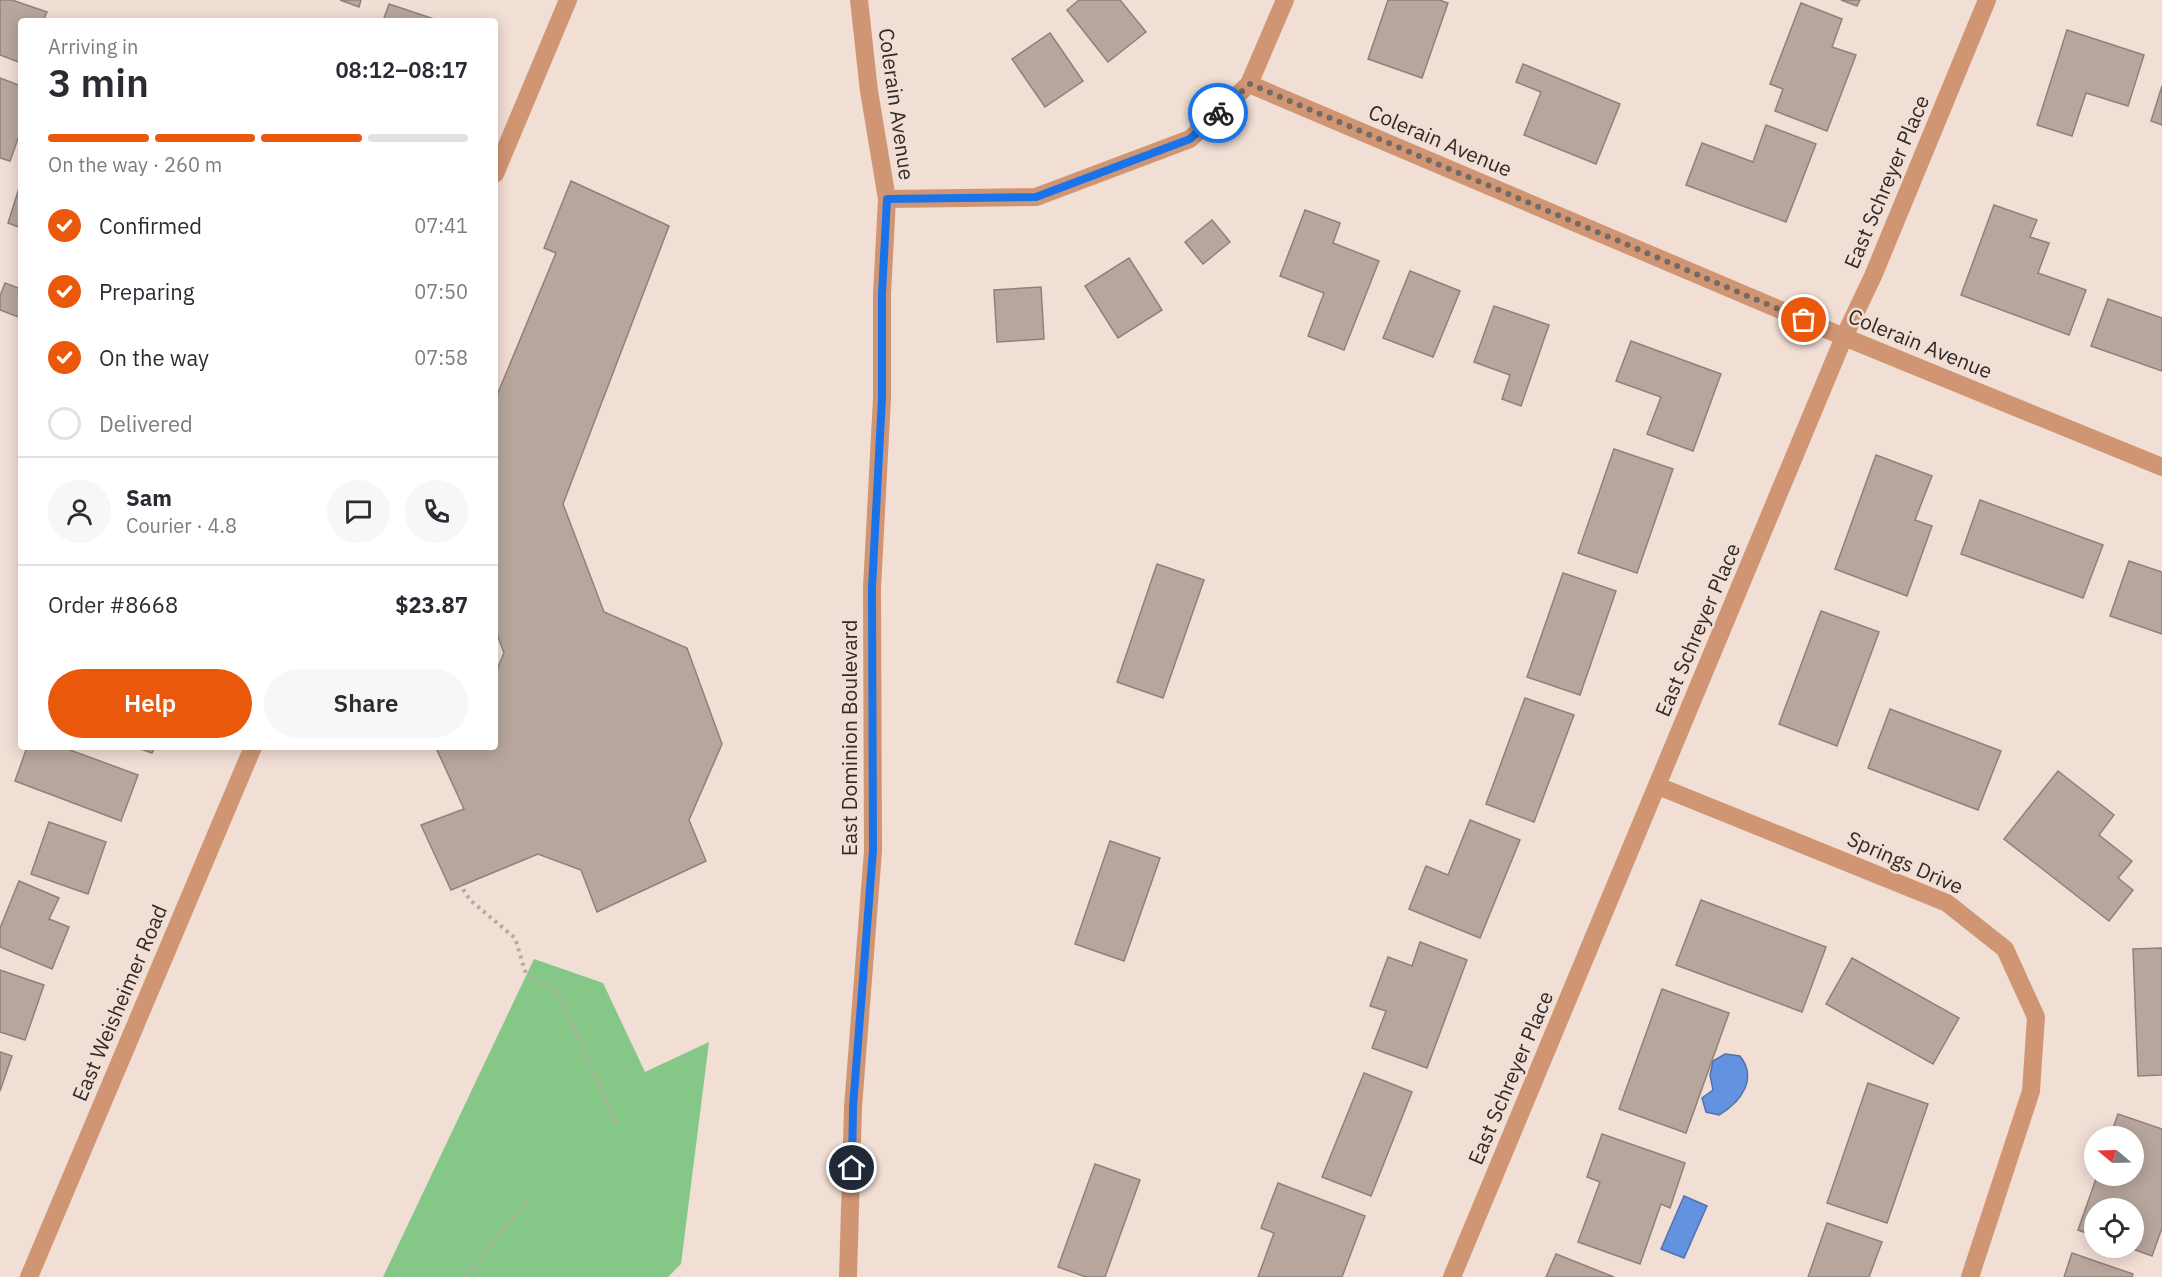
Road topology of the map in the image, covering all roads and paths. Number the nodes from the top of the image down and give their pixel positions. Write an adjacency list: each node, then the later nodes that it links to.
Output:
1 (568, 0): 6 (street)
2 (859, 0): 7 (street, Colerain Avenue)
3 (1285, 0): 5 (street)
4 (1987, 0): 8 (street, East Schreyer Place)
5 (1250, 84): 7 (street, Colerain Avenue); 8 (street, Colerain Avenue)
6 (498, 167)
7 (887, 199): 17 (street, East Dominion Boulevard)
8 (1844, 337): 9 (street, Colerain Avenue); 11 (street, East Schreyer Place)
9 (2162, 467)
10 (252, 750): 15 (street, East Weisheimer Road)
11 (1658, 786): 18 (street, East Schreyer Place); 19 (street, Springs Drive)
12 (459, 883): 13 (path)
13 (616, 1123)
14 (532, 1194): 16 (path)
15 (28, 1277)
16 (465, 1277)
17 (848, 1277)
18 (1452, 1277)
19 (1970, 1277)

